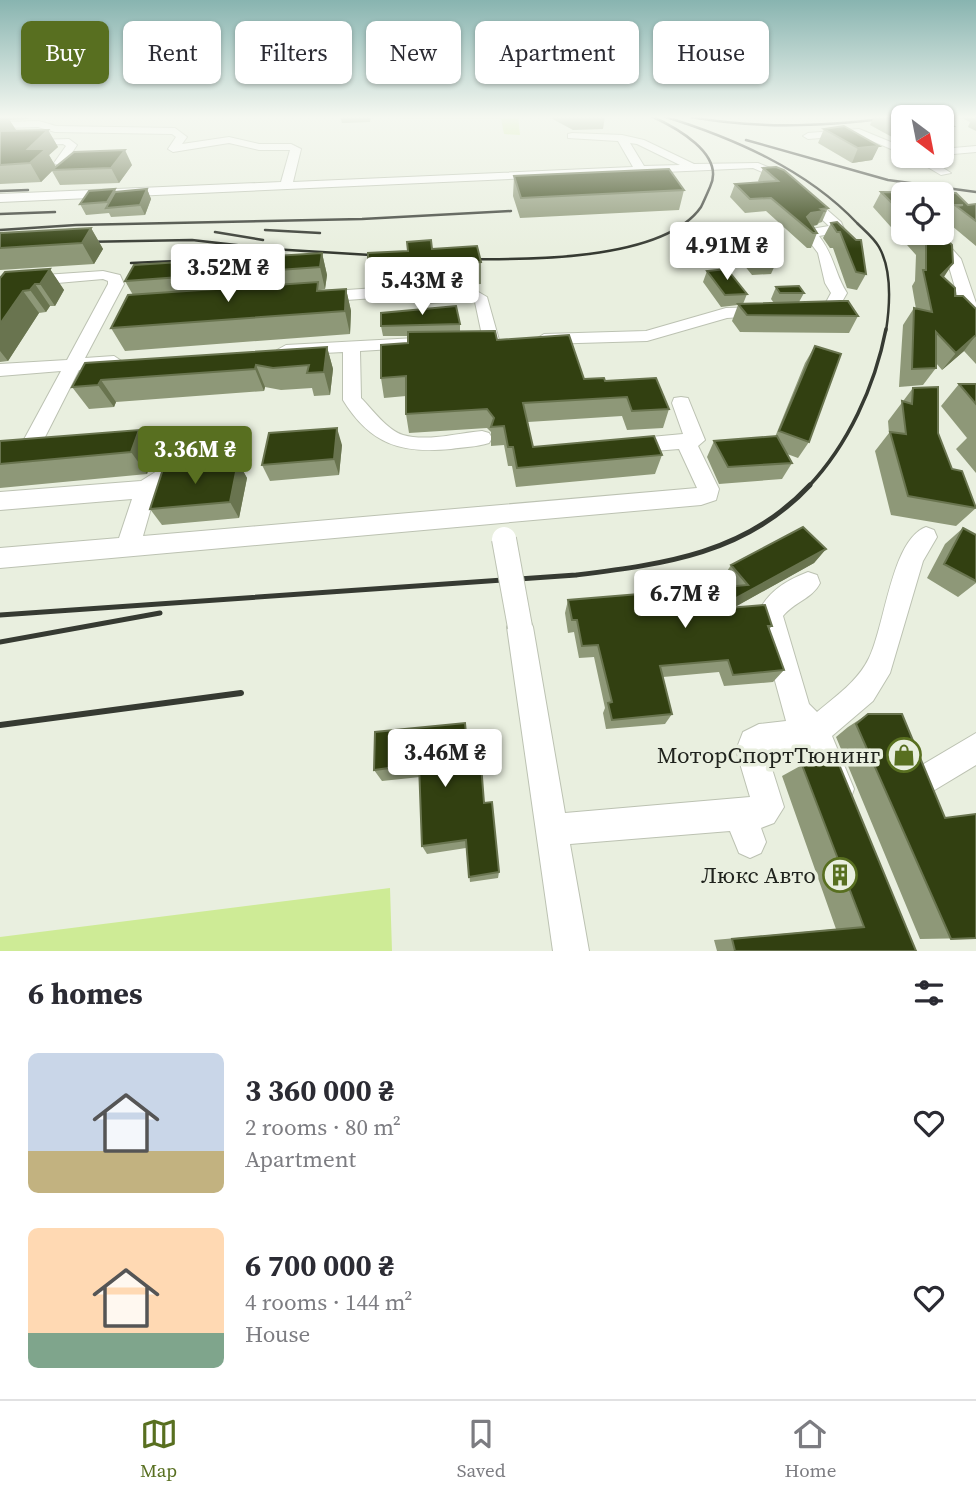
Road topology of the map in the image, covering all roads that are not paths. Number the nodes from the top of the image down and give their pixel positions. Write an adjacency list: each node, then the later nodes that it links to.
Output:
1 (62, 160): 5 (street)
2 (292, 160): 11 (street)
3 (635, 160): 8 (street)
4 (679, 160): 6 (street)
5 (60, 163)
6 (691, 166): 8 (street); 17 (street)
7 (938, 168): 10 (street)
8 (640, 169): 11 (street)
9 (269, 173): 11 (street)
10 (946, 173)
11 (287, 179): 12 (street)
12 (0, 198)
13 (941, 245): 16 (street)
14 (0, 283): 24 (street)
15 (307, 298): 18 (street)
16 (976, 317)
17 (530, 339)
18 (491, 340)
19 (449, 342): 20 (street)
20 (351, 345): 21 (street); 28 (street)
21 (316, 348): 23 (street); 25 (street)
22 (127, 361): 24 (street)
23 (268, 361)
24 (74, 365): 26 (street); 33 (street)
25 (313, 366)
26 (0, 370)
27 (681, 403): 30 (street)
28 (482, 438)
29 (163, 442): 31 (street)
30 (686, 442): 32 (street); 37 (street)
31 (99, 447)
32 (603, 448)
33 (61, 450)
34 (242, 460): 35 (street)
35 (146, 489): 36 (street); 39 (street)
36 (0, 501)
37 (502, 527): 39 (street); 46 (street, bridge)
38 (926, 537): 42 (street)
39 (128, 547): 40 (street)
40 (0, 558)
41 (808, 583): 42 (street)
42 (816, 731): 45 (street); 46 (street)
43 (976, 748): 44 (street)
44 (933, 776)
45 (847, 809)
46 (552, 830): 47 (street)
47 (571, 951)

